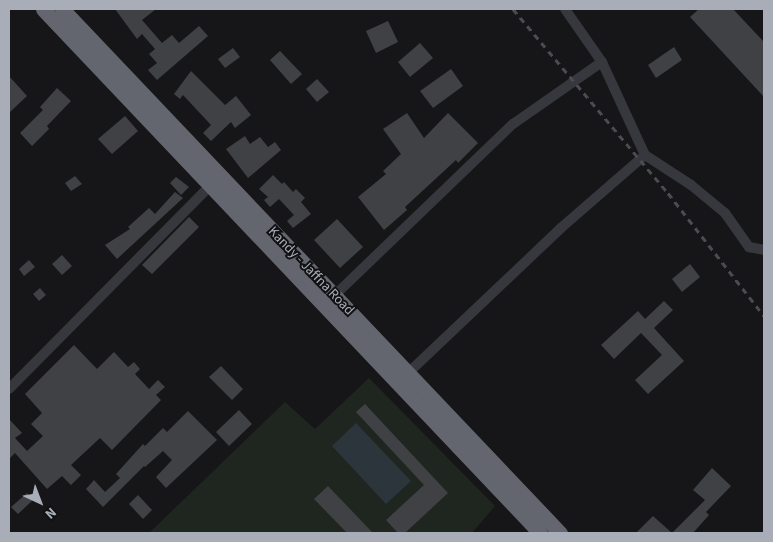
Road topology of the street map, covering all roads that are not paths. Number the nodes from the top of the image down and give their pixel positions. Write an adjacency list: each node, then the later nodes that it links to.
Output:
1 (43, 9): 6 (highway, Kandy - Jaffna Road)
2 (62, 9): 6 (highway, Kandy - Jaffna Road)
3 (565, 9): 4 (street)
4 (602, 62): 5 (street); 8 (street)
5 (645, 154): 7 (street); 9 (street)
6 (216, 180): 8 (highway, Kandy - Jaffna Road); 9 (highway, Kandy - Jaffna Road); 10 (street)
7 (764, 250)
8 (335, 296): 9 (highway, Kandy - Jaffna Road)
9 (404, 378): 11 (highway, Kandy - Jaffna Road); 12 (highway, Kandy - Jaffna Road)
10 (11, 383)
11 (540, 533)
12 (560, 533)

